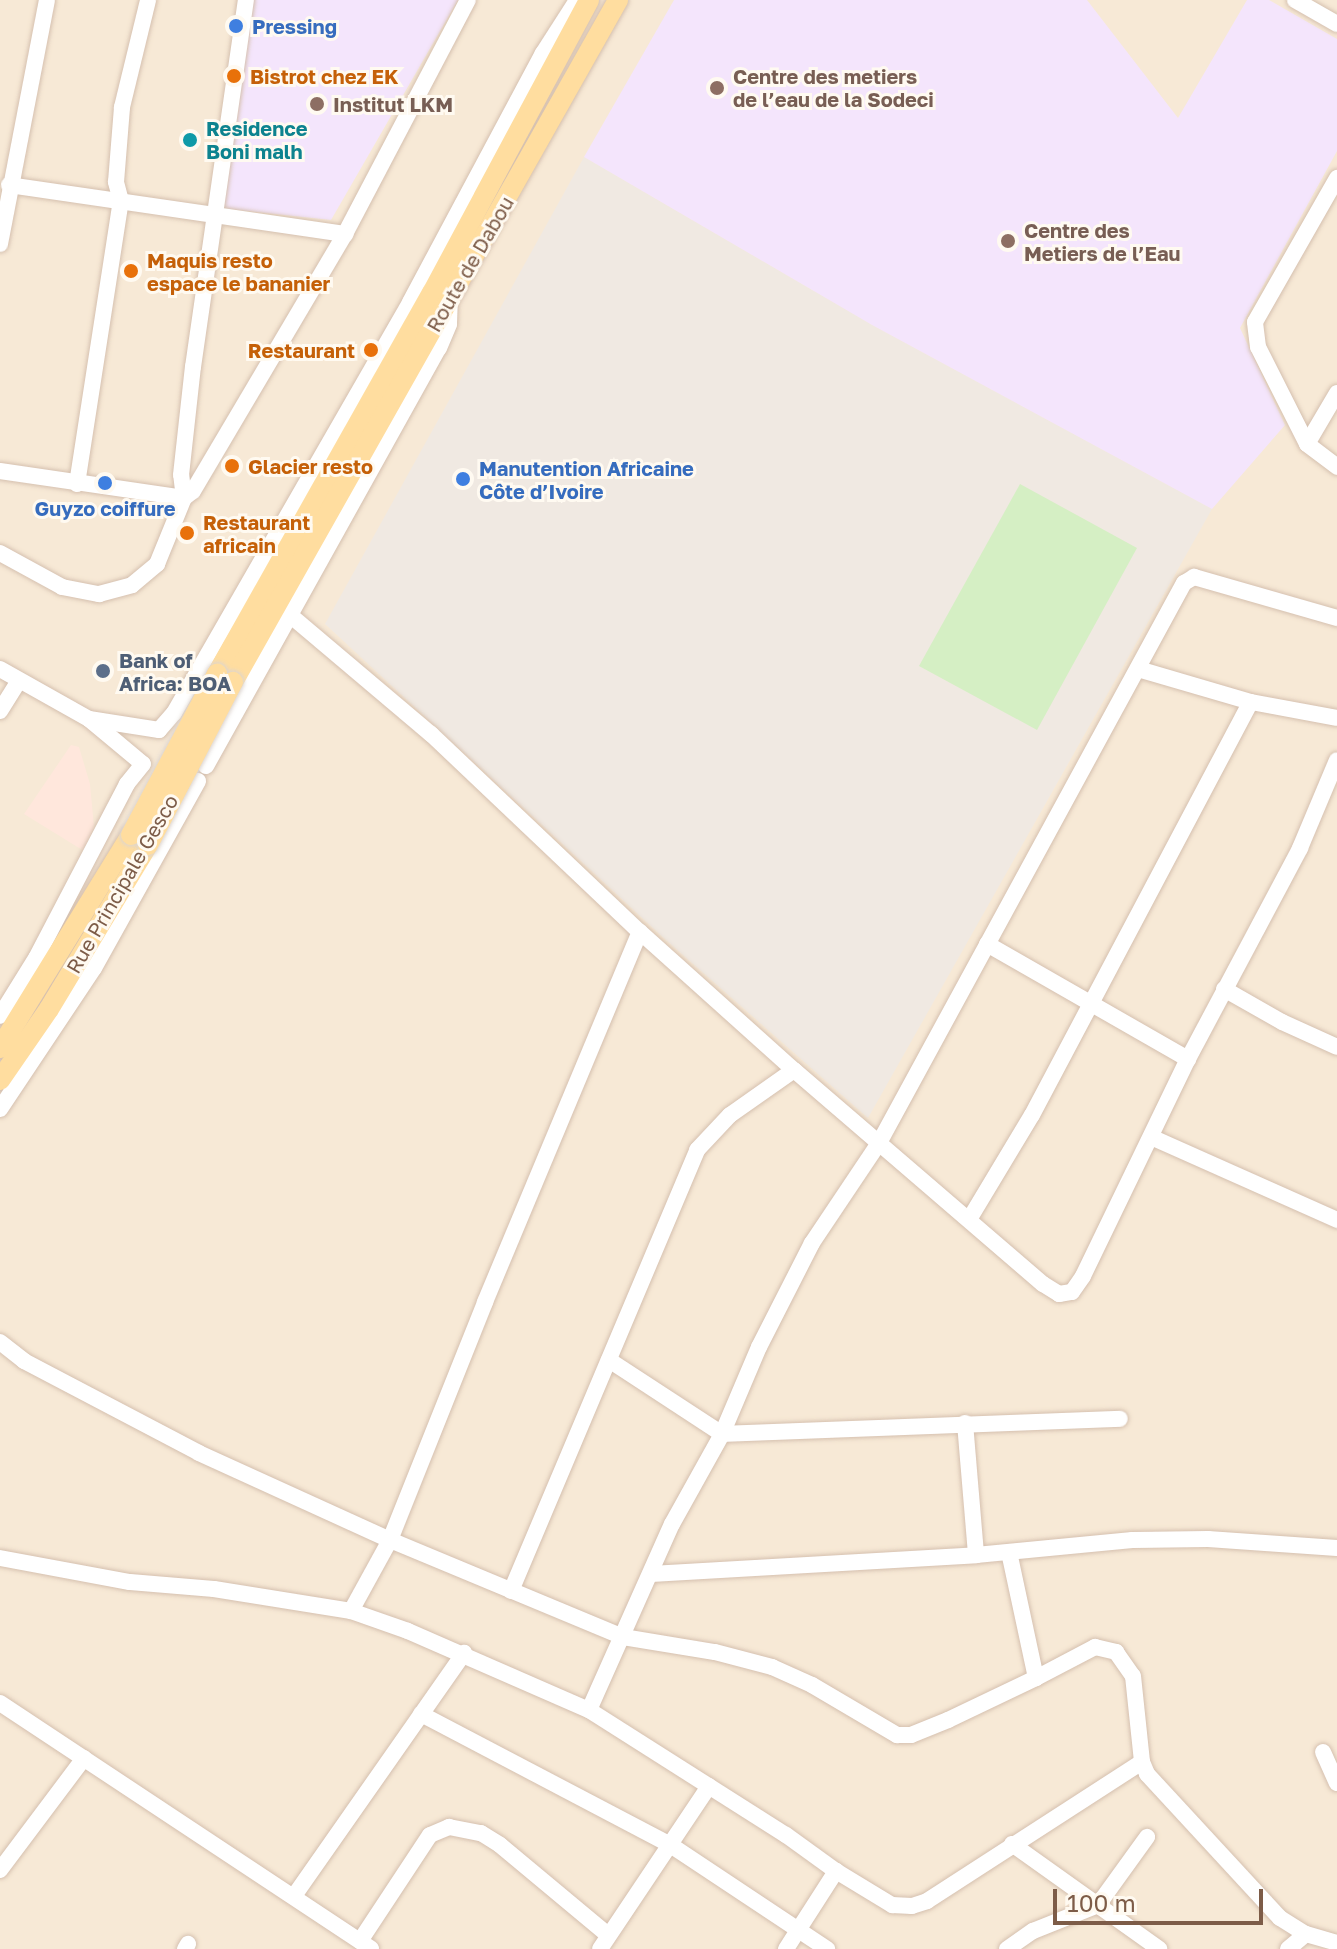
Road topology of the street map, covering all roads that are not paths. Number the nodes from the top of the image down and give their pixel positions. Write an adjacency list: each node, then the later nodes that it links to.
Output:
1 (47, 0): 11 (street)
2 (148, 0): 12 (street)
3 (246, 0): 13 (street)
4 (468, 0): 14 (street)
5 (577, 0): 34 (street)
6 (589, 0): 23 (main road, Route de Dabou)
7 (618, 0): 16 (main road, Route de Dabou)
8 (1295, 0): 9 (street)
9 (1337, 24)
10 (1337, 178): 18 (street)
11 (9, 185): 12 (street); 15 (street)
12 (121, 201): 13 (street); 21 (street)
13 (212, 214): 14 (street); 22 (street)
14 (345, 234): 22 (street)
15 (0, 244)
16 (450, 300): 23 (main road, Route de Dabou); 25 (street)
17 (1337, 393): 18 (street)
18 (1307, 444): 19 (street)
19 (1337, 467)
20 (0, 471): 21 (street)
21 (77, 484): 22 (street)
22 (184, 498): 24 (street)
23 (312, 522): 38 (main road, Rue Principale Gesco, bridge)
24 (0, 553)
25 (290, 615): 37 (street); 39 (street)
26 (1337, 618): 28 (street)
27 (0, 669): 29 (street)
28 (1138, 669): 30 (street); 40 (street)
29 (19, 681): 31 (street); 33 (street)
30 (1251, 702): 32 (street); 42 (street)
31 (0, 711)
32 (1337, 718)
33 (89, 719): 34 (street); 36 (street)
34 (159, 730): 36 (street); 37 (street)
35 (1337, 761): 41 (street)
36 (143, 764): 37 (street); 43 (street)
37 (202, 773): 49 (street)
38 (140, 840): 45 (main road, Rue Principale Gesco); 48 (main road, Rue Principale Gesco)
39 (640, 932): 47 (street); 59 (street)
40 (987, 944): 42 (street); 51 (street)
41 (1224, 989): 44 (street); 46 (street)
42 (1093, 1003): 46 (street); 52 (street)
43 (0, 1016)
44 (1337, 1047)
45 (0, 1048)
46 (1188, 1059): 50 (street)
47 (794, 1070): 51 (street); 55 (street)
48 (0, 1080)
49 (0, 1109)
50 (1151, 1137): 52 (street); 53 (street)
51 (879, 1143): 52 (street); 58 (street)
52 (970, 1218)
53 (1337, 1220)
54 (0, 1342): 59 (street)
55 (609, 1360): 58 (street); 65 (street)
56 (1120, 1419): 57 (street)
57 (965, 1423): 58 (street); 62 (street)
58 (722, 1434): 64 (street)
59 (390, 1540): 65 (street); 66 (street)
60 (1337, 1548): 61 (street)
61 (1009, 1552): 62 (street); 69 (street)
62 (976, 1555): 64 (street)
63 (0, 1558): 66 (street)
64 (651, 1574): 67 (street)
65 (511, 1591): 67 (street)
66 (351, 1611): 68 (street)
67 (623, 1637): 69 (street); 71 (street)
68 (464, 1653): 71 (street); 72 (street)
69 (1036, 1678): 75 (street)
70 (0, 1703): 74 (street)
71 (589, 1710): 77 (street)
72 (421, 1714): 79 (street); 83 (street)
73 (1323, 1752): 76 (street)
74 (84, 1758): 81 (street); 83 (street)
75 (1142, 1762): 80 (street); 86 (street)
76 (1337, 1783)
77 (709, 1786): 79 (street); 82 (street)
78 (1147, 1837): 84 (street)
79 (669, 1844): 85 (street); 87 (street)
80 (1012, 1844): 82 (street); 84 (street)
81 (0, 1870)
82 (836, 1871): 85 (street)
83 (294, 1896): 89 (street)
84 (1098, 1905): 92 (street); 93 (street)
85 (799, 1929): 90 (street); 91 (street)
86 (1306, 1934): 88 (street); 94 (street)
87 (604, 1942): 89 (street)
88 (1337, 1943)
89 (365, 1945)
90 (786, 1949)
91 (827, 1949)
92 (1007, 1949)
93 (1159, 1949)
94 (1288, 1949)

